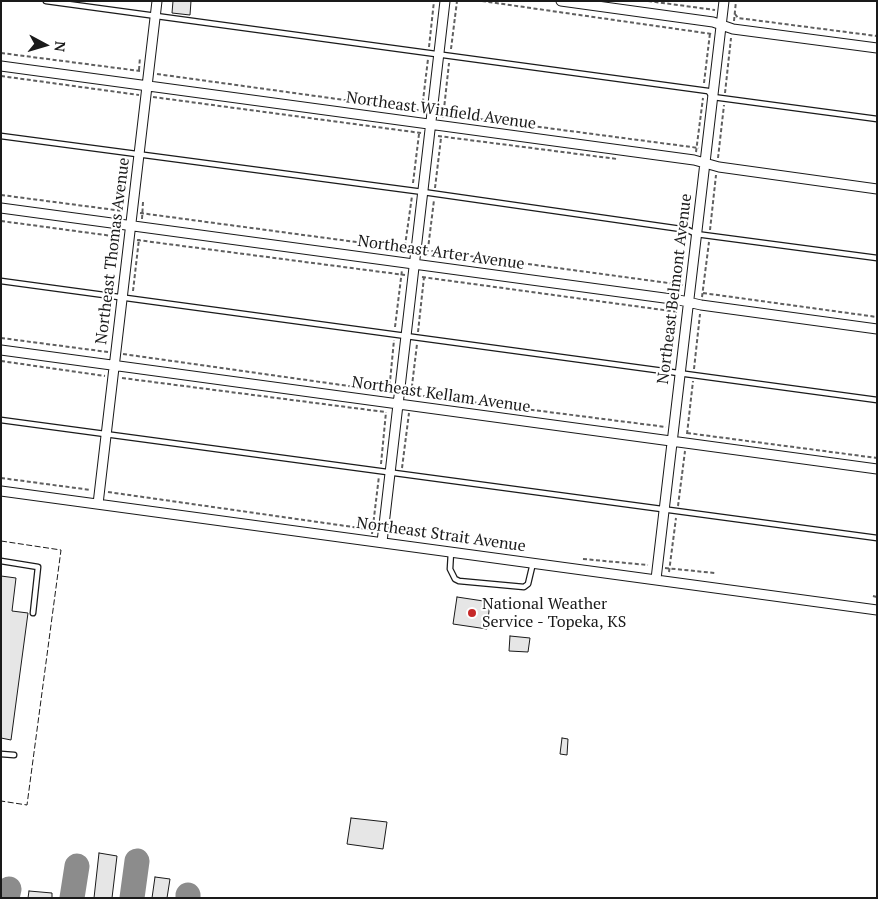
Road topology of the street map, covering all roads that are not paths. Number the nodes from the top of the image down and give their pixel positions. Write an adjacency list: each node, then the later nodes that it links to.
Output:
1 (46, 1): 6 (lane)
2 (157, 1): 6 (street, Northeast Thomas Avenue)
3 (445, 1): 9 (street)
4 (561, 1): 7 (street)
5 (724, 1): 7 (street, Northeast Belmont Avenue)
6 (156, 16): 9 (lane); 11 (street, Northeast Thomas Avenue)
7 (721, 25): 8 (street); 12 (street, Northeast Belmont Avenue)
8 (877, 48)
9 (439, 55): 12 (lane); 14 (street)
10 (1, 66): 11 (street, Northeast Winfield Avenue)
11 (147, 85): 14 (street, Northeast Winfield Avenue); 16 (street, Northeast Thomas Avenue)
12 (713, 97): 13 (lane); 17 (street, Northeast Belmont Avenue)
13 (877, 119)
14 (431, 124): 17 (street, Northeast Winfield Avenue); 19 (street)
15 (1, 136): 16 (lane)
16 (139, 154): 19 (lane); 21 (street, Northeast Thomas Avenue)
17 (705, 163): 18 (street, Northeast Winfield Avenue); 22 (street, Northeast Belmont Avenue)
18 (877, 189)
19 (423, 192): 22 (lane); 24 (street)
20 (1, 208): 21 (street, Northeast Arter Avenue)
21 (131, 226): 24 (street, Northeast Arter Avenue); 26 (street, Northeast Thomas Avenue)
22 (696, 234): 23 (lane); 27 (street, Northeast Belmont Avenue)
23 (877, 258)
24 (414, 265): 27 (street, Northeast Arter Avenue); 29 (street)
25 (1, 281): 26 (lane)
26 (123, 297): 29 (lane); 31 (street, Northeast Thomas Avenue)
27 (688, 302): 28 (street, Northeast Arter Avenue); 32 (street, Northeast Belmont Avenue)
28 (877, 329)
29 (406, 335): 32 (lane); 34 (street)
30 (1, 350): 31 (street, Northeast Kellam Avenue)
31 (114, 366): 34 (street, Northeast Kellam Avenue); 36 (street, Northeast Thomas Avenue)
32 (680, 373): 33 (lane); 37 (street, Northeast Belmont Avenue)
33 (877, 400)
34 (398, 404): 37 (street, Northeast Kellam Avenue); 39 (street)
35 (1, 420): 36 (lane)
36 (106, 434): 39 (lane); 41 (street, Northeast Thomas Avenue)
37 (672, 441): 38 (street, Northeast Kellam Avenue); 42 (street, Northeast Belmont Avenue)
38 (877, 469)
39 (390, 473): 42 (lane); 44 (street)
40 (1, 491): 41 (street, Northeast Strait Avenue)
41 (98, 504): 44 (street, Northeast Strait Avenue)
42 (664, 508): 43 (lane); 48 (street, Northeast Belmont Avenue)
43 (877, 538)
44 (382, 542): 45 (street, Northeast Strait Avenue)
45 (451, 552): 47 (street, Northeast Strait Avenue); 47 (lane)
46 (1, 561): 50 (lane)
47 (533, 563): 48 (street, Northeast Strait Avenue)
48 (656, 579): 49 (street, Northeast Strait Avenue)
49 (877, 610)
50 (33, 613)
51 (1, 754): 52 (lane)
52 (14, 755)

